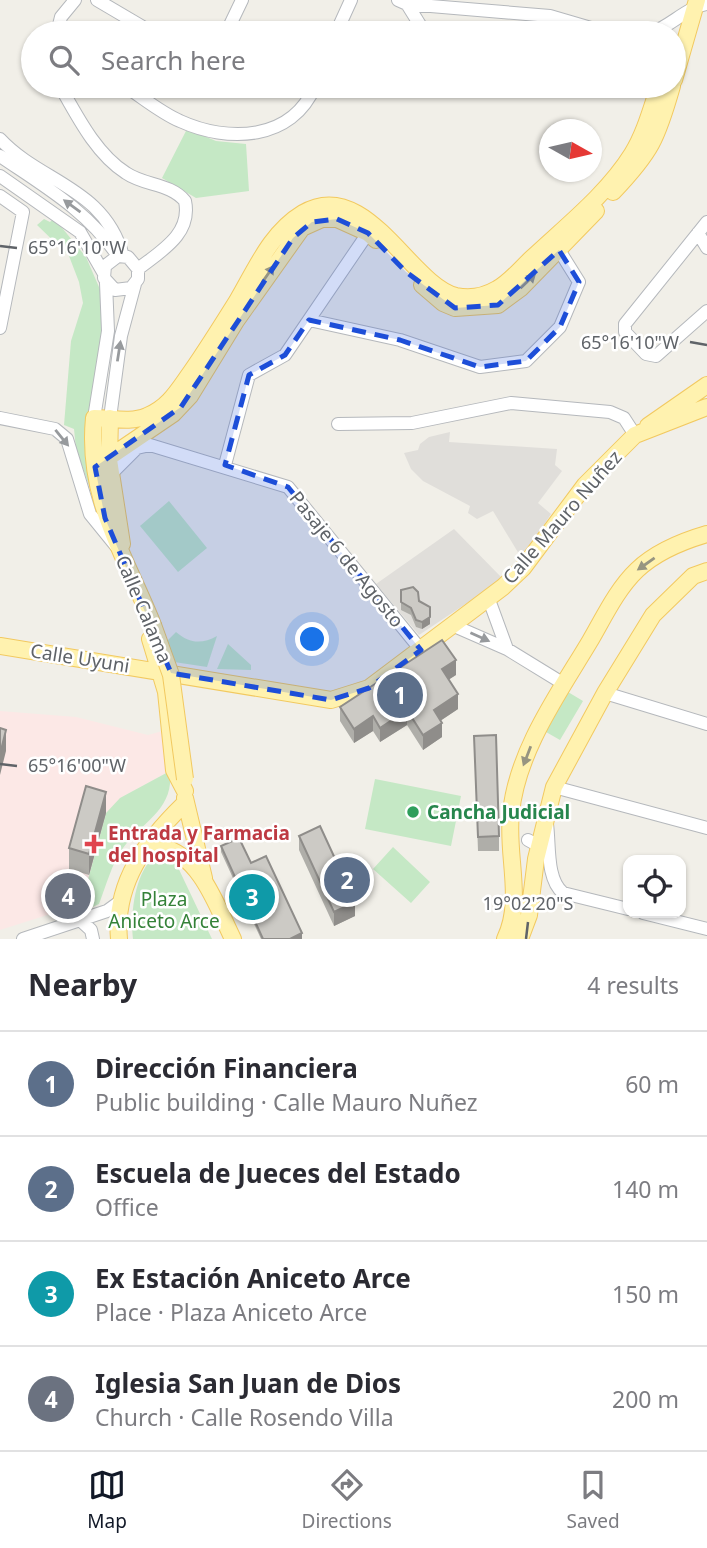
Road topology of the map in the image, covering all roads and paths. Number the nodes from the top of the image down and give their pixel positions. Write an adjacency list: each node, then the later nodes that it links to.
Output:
1 (75, 0): 8 (street)
2 (97, 0): 9 (street)
3 (242, 0): 10 (street)
4 (351, 0): 11 (street)
5 (402, 2): 12 (street); 13 (street)
6 (696, 2): 7 (main road); 16 (main road)
7 (682, 17): 14 (street); 15 (main road)
8 (60, 21)
9 (133, 21)
10 (232, 21)
11 (341, 21)
12 (416, 21)
13 (567, 21)
14 (674, 21)
15 (681, 21)
16 (686, 37)
17 (67, 98): 32 (street)
18 (144, 98): 19 (street)
19 (306, 98)
20 (655, 98): 41 (main road)
21 (668, 98): 30 (main road)
22 (0, 139): 31 (street)
23 (0, 156): 31 (street, one-way to 23)
24 (0, 176): 33 (street)
25 (0, 196): 37 (street)
26 (707, 222): 28 (street)
27 (369, 233): 30 (main road, one-way to 30); 36 (street); 45 (main road, one-way to 27)
28 (698, 233): 29 (street); 35 (street)
29 (707, 248)
30 (559, 250): 36 (street)
31 (121, 256): 32 (street); 33 (street)
32 (138, 269): 34 (street)
33 (104, 277): 34 (street); 41 (street)
34 (135, 284): 41 (street, one-way to 34)
35 (707, 311)
36 (309, 320): 44 (street)
37 (0, 328)
38 (707, 385): 43 (main road)
39 (703, 410): 43 (main road, Calle Mauro Nuñez)
40 (0, 418): 47 (street, Calle Calama, one-way to 47)
41 (102, 418): 45 (main road)
42 (338, 424): 43 (street)
43 (635, 435): 50 (main road, Calle Mauro Nuñez)
44 (225, 466): 45 (street, Pasaje 6 de Agosto); 54 (street, Pasaje 6 de Agosto)
45 (105, 467): 47 (main road)
46 (707, 534): 57 (main road, one-way to 57)
47 (123, 553): 49 (main road, Calle Calama)
48 (707, 571): 58 (main road)
49 (132, 573): 55 (main road); 61 (main road, Calle Calama, bridge)
50 (488, 597): 51 (main road, Calle Mauro Nuñez); 53 (street)
51 (452, 625): 53 (street, one-way to 53); 54 (main road, Calle Mauro Nuñez)
52 (0, 646): 55 (main road, Calle Uyuni)
53 (507, 649): 57 (street)
54 (421, 650): 56 (main road, Calle Mauro Nuñez)
55 (160, 672): 56 (main road, Calle Uyuni); 61 (main road)
56 (192, 677)
57 (564, 684): 63 (main road, one-way to 63)
58 (605, 693): 59 (street); 60 (main road)
59 (707, 724)
60 (554, 787): 62 (main road); 64 (street)
61 (185, 792): 66 (main road); 69 (main road, Calle Calama)
62 (546, 812): 65 (main road); 65 (street)
63 (510, 828): 65 (main road); 67 (main road)
64 (707, 828)
65 (539, 846): 68 (main road); 71 (street)
66 (142, 852): 69 (main road); 70 (main road)
67 (513, 874): 68 (main road); 79 (main road)
68 (534, 876): 80 (main road)
69 (205, 881): 78 (main road)
70 (118, 903): 73 (street); 77 (main road)
71 (623, 908)
72 (663, 918): 74 (street)
73 (79, 919): 75 (street); 76 (street)
74 (707, 929)
75 (23, 939)
76 (93, 939)
77 (120, 939)
78 (233, 939)
79 (505, 939)
80 (520, 939)

